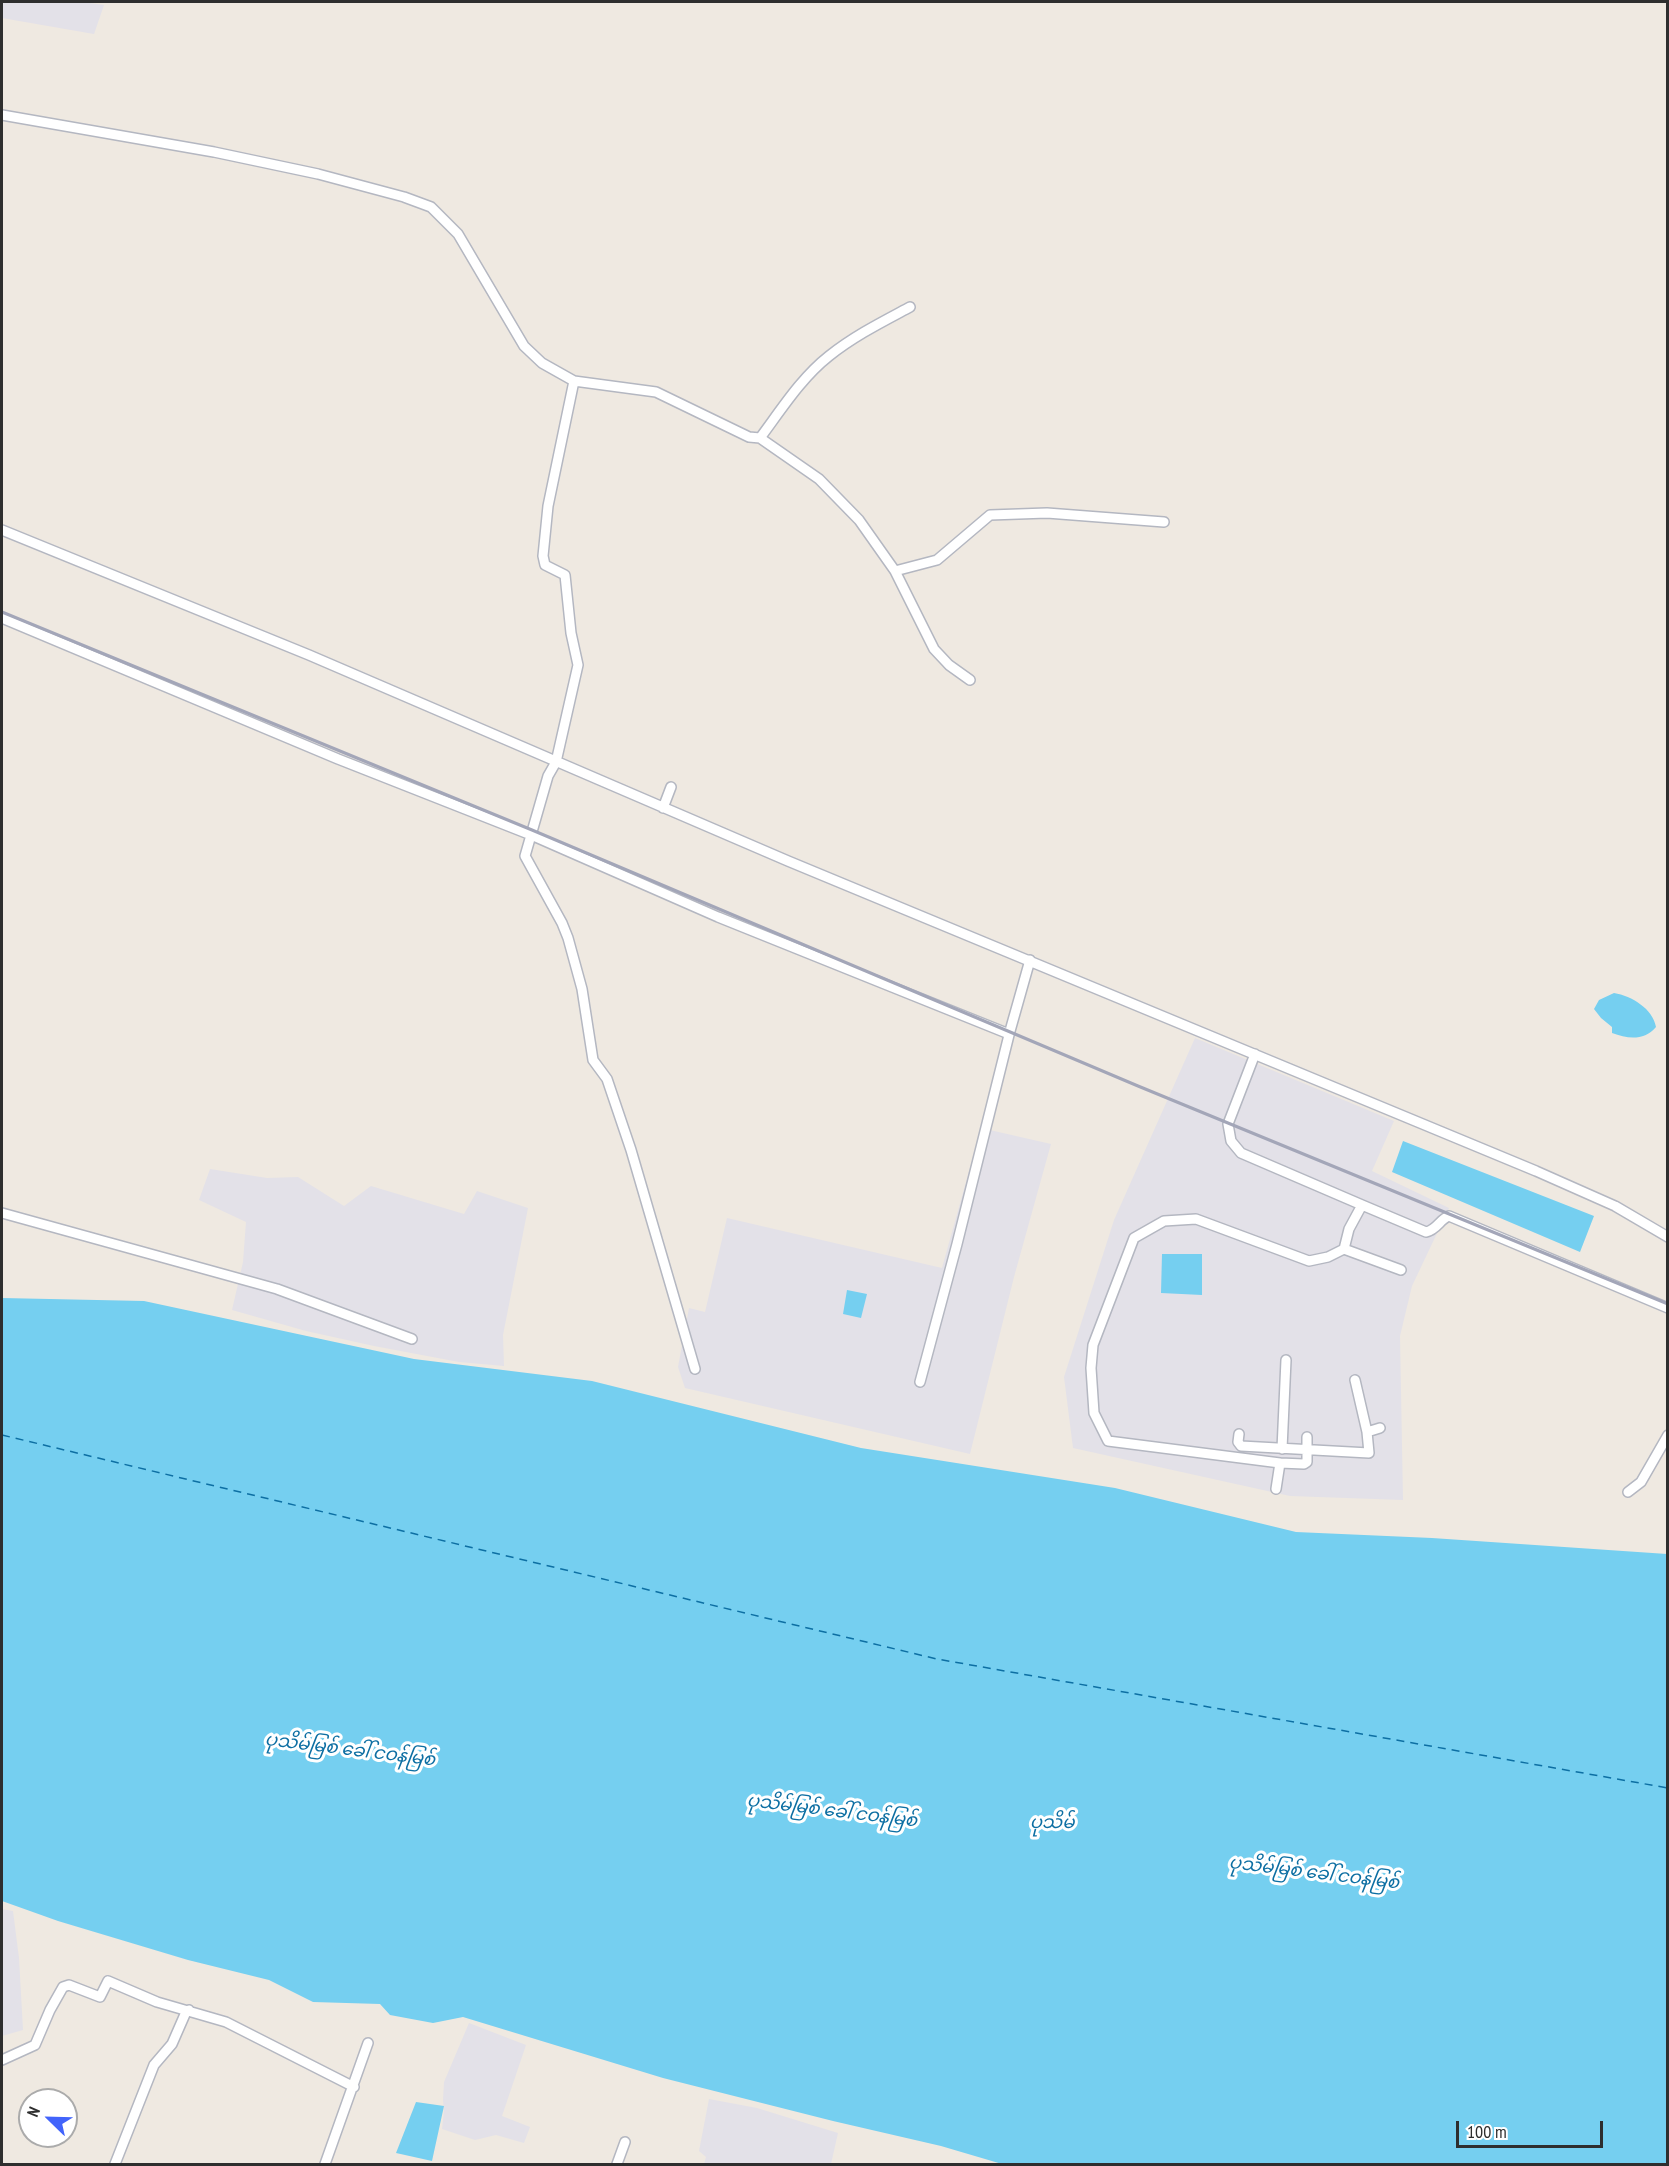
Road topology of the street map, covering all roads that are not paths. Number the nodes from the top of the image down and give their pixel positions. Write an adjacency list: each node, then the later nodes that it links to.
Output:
1 (2, 115): 3 (street)
2 (910, 307): 4 (street)
3 (574, 381): 4 (street); 10 (street)
4 (760, 438): 7 (street)
5 (1164, 522): 7 (street)
6 (2, 530): 10 (street)
7 (895, 571): 9 (street)
8 (2, 618): 13 (street)
9 (970, 680)
10 (556, 762): 12 (street); 13 (street)
11 (671, 787): 12 (street)
12 (663, 808): 14 (street)
13 (531, 835): 15 (street); 25 (street)
14 (1030, 960): 15 (street); 16 (street)
15 (1009, 1034): 27 (street)
16 (1255, 1054): 17 (street); 19 (street)
17 (1362, 1205): 20 (street); 22 (street)
18 (2, 1213): 23 (street)
19 (1668, 1237)
20 (1344, 1249): 21 (street); 35 (street)
21 (1401, 1270)
22 (1668, 1308)
23 (411, 1339)
24 (1286, 1360): 33 (street)
25 (695, 1369)
26 (1355, 1380): 29 (street)
27 (920, 1382)
28 (1380, 1428): 29 (street)
29 (1367, 1432): 34 (street)
30 (1239, 1434): 33 (street)
31 (1668, 1435): 37 (street)
32 (1307, 1437): 34 (street)
33 (1282, 1449): 34 (street)
34 (1307, 1450): 35 (street)
35 (1280, 1463): 36 (street)
36 (1276, 1489)
37 (1628, 1492)
38 (189, 2010): 40 (street); 41 (street); 43 (street)
39 (368, 2043): 41 (street)
40 (2, 2060)
41 (354, 2087): 44 (street)
42 (625, 2142): 45 (street)
43 (115, 2164)
44 (326, 2164)
45 (617, 2164)

